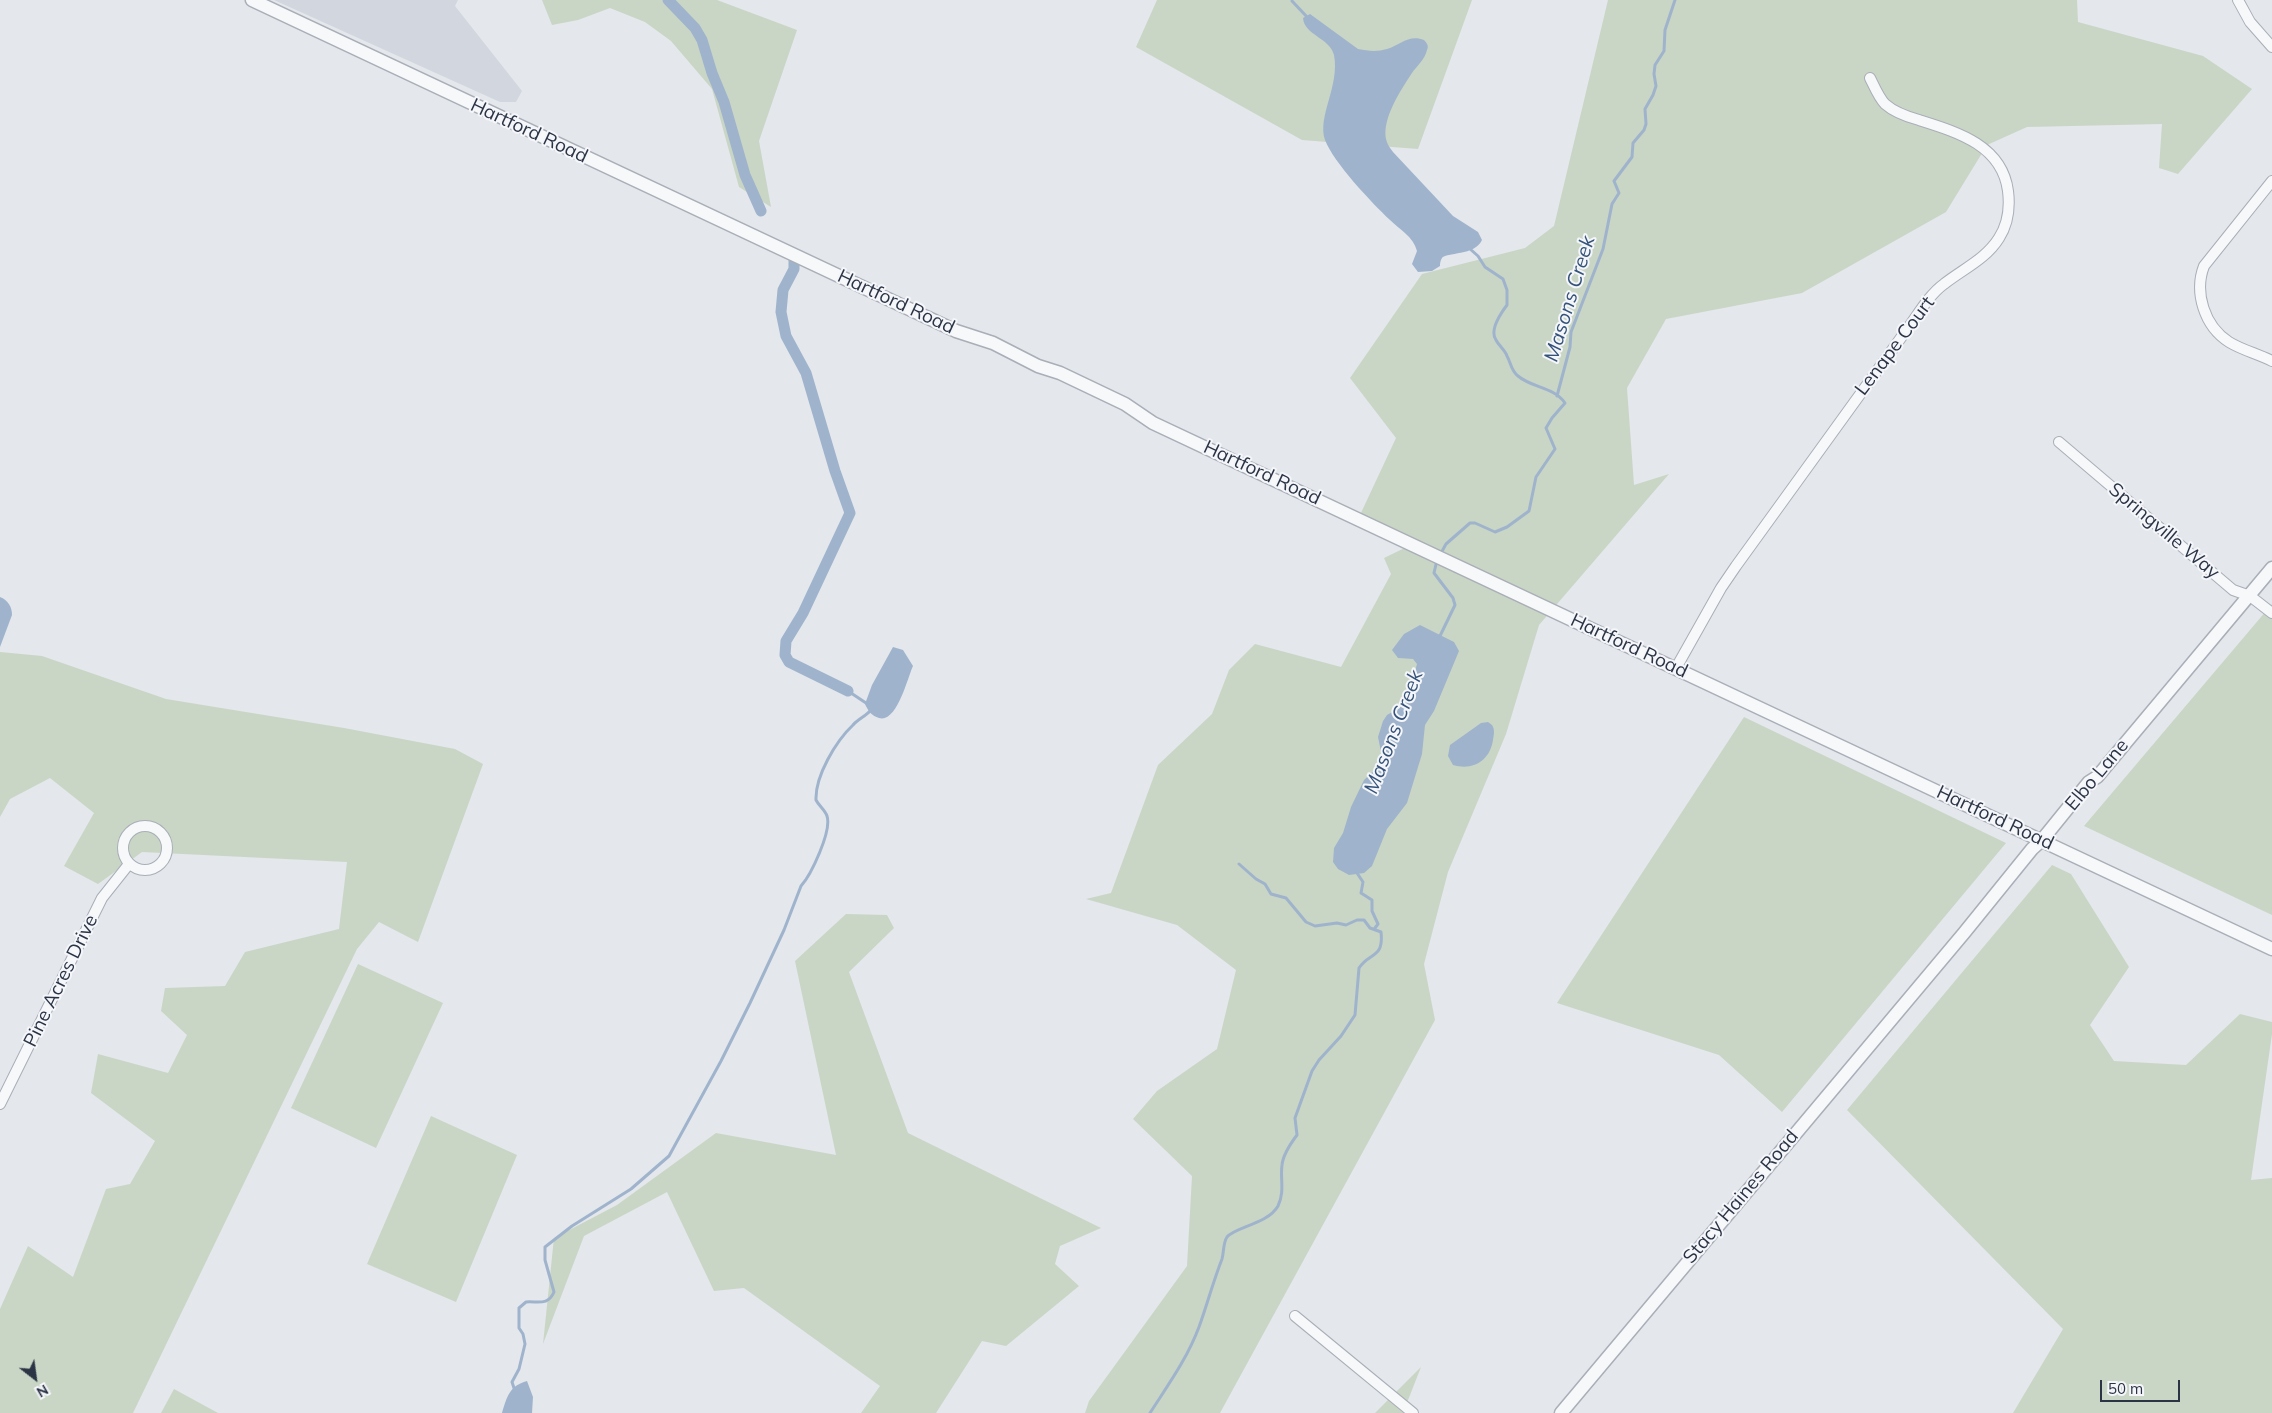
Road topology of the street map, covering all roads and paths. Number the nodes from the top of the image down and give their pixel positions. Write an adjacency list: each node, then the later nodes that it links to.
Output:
1 (252, 0): 11 (street, Hartford Road)
2 (2238, 0): 3 (street)
3 (2272, 47)
4 (1870, 78): 11 (street, Lenape Court)
5 (2272, 182): 6 (street)
6 (2272, 361)
7 (2059, 442): 9 (street, Springville Way)
8 (2272, 568): 9 (street, Elbo Lane)
9 (2250, 596): 10 (street, Springville Way); 12 (street, Elbo Lane)
10 (2272, 613)
11 (1676, 668): 12 (street, Hartford Road)
12 (2042, 840): 14 (street, Hartford Road); 15 (street, Elbo Lane)
13 (129, 864): 13 (street); 16 (street, Pine Acres Drive)
14 (2272, 949)
15 (1923, 982): 19 (street, Stacy Haines Road)
16 (0, 1104)
17 (1295, 1316): 18 (street)
18 (1412, 1413)
19 (1561, 1413)

